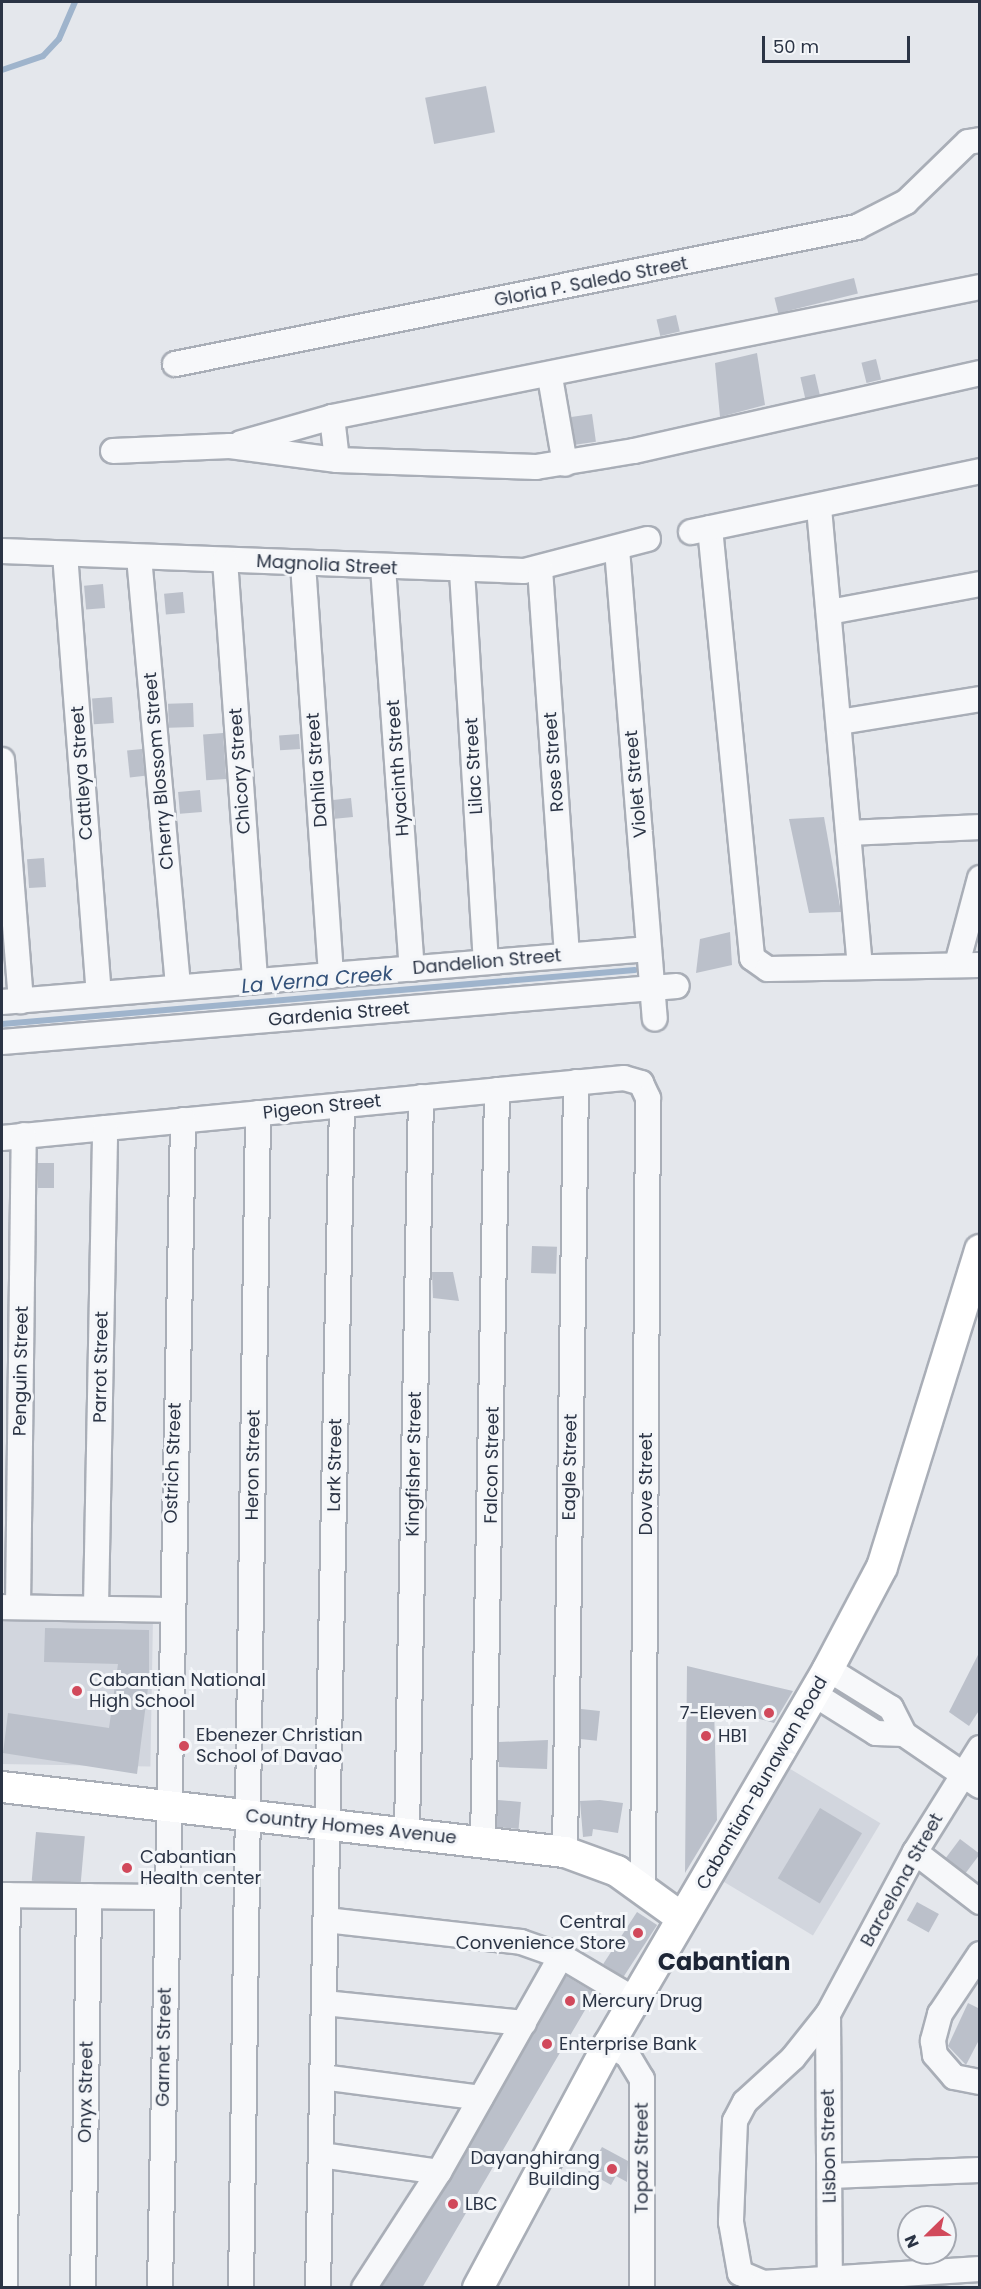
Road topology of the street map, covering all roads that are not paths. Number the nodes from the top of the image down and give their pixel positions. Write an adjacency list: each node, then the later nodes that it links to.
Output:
1 (980, 140): 3 (street, Gloria P. Saledo Street)
2 (980, 287): 5 (street)
3 (175, 364)
4 (980, 373): 10 (street)
5 (550, 377): 6 (street); 10 (street)
6 (332, 417): 7 (street); 9 (street)
7 (230, 446): 8 (street); 9 (street)
8 (113, 451)
9 (337, 460): 10 (street)
10 (565, 464)
11 (980, 471): 12 (street)
12 (819, 508): 24 (street); 35 (street)
13 (648, 539): 14 (street, Magnolia Street)
14 (618, 549): 21 (street, Magnolia Street); 31 (street, Violet Street)
15 (2, 551): 16 (street, Magnolia Street)
16 (65, 554): 17 (street, Magnolia Street); 42 (street, Cattleya Street)
17 (139, 557): 18 (street, Magnolia Street); 39 (street, Cherry Blossom Street)
18 (225, 560): 19 (street, Magnolia Street); 38 (street, Chicory Street)
19 (303, 564): 20 (street, Magnolia Street); 37 (street, Dahlia Street)
20 (383, 567): 22 (street, Magnolia Street); 36 (street, Hyacinth Street)
21 (540, 569): 22 (street, Magnolia Street); 32 (street, Rose Street)
22 (462, 570): 33 (street, Lilac Street)
23 (980, 584): 24 (street)
24 (829, 612): 26 (street)
25 (980, 699): 26 (street)
26 (840, 722): 29 (street)
27 (2, 760): 43 (street)
28 (980, 827): 29 (street)
29 (849, 833): 35 (street)
30 (980, 878): 34 (street)
31 (649, 949): 32 (street, Dandelion Street); 41 (street, Violet Street)
32 (567, 955): 33 (street, Dandelion Street)
33 (486, 961): 36 (street, Dandelion Street)
34 (968, 964): 35 (street)
35 (860, 965)
36 (412, 969): 37 (street, Dandelion Street)
37 (331, 976): 38 (street, Dandelion Street)
38 (255, 981): 39 (street, Dandelion Street)
39 (178, 986): 42 (street, Dandelion Street)
40 (677, 986): 41 (street, Gardenia Street)
41 (652, 988): 44 (street, Violet Street); 45 (street, Gardenia Street)
42 (99, 991): 43 (street, Dandelion Street)
43 (11, 1001)
44 (655, 1018)
45 (2, 1042)
46 (576, 1082): 47 (street, Pigeon Street); 48 (street, Pigeon Street); 68 (street, Eagle Street)
47 (641, 1083): 70 (street, Dove Street)
48 (497, 1090): 49 (street, Pigeon Street); 67 (street, Falcon Street)
49 (421, 1097): 50 (street, Pigeon Street); 66 (street, Kingfisher Street)
50 (342, 1105): 51 (street, Pigeon Street); 65 (street, Lark Street)
51 (258, 1113): 52 (street, Pigeon Street); 64 (street, Heron Street)
52 (183, 1120): 53 (street, Pigeon Street); 58 (street, Ostrich Street)
53 (105, 1128): 54 (street, Pigeon Street); 57 (street, Parrot Street)
54 (13, 1137): 56 (street, Penguin Street)
55 (980, 1250): 59 (main road, Cabantian-Bunawan Road)
56 (10, 1606): 57 (street)
57 (96, 1606): 58 (street)
58 (169, 1610): 63 (street, Ostrich Street)
59 (821, 1682): 61 (street); 75 (main road, Cabantian-Bunawan Road)
60 (980, 1748): 61 (street, Barcelona Street)
61 (971, 1780): 69 (street, Barcelona Street)
62 (2, 1787): 63 (main road, Country Homes Avenue)
63 (168, 1806): 64 (main road, Country Homes Avenue); 73 (street, Garnet Street)
64 (248, 1816): 65 (main road, Country Homes Avenue); 96 (street, Heron Street)
65 (328, 1826): 66 (main road, Country Homes Avenue); 76 (street, Lark Street)
66 (407, 1831): 67 (main road, Country Homes Avenue)
67 (483, 1841): 68 (main road, Country Homes Avenue)
68 (565, 1852): 70 (main road, Country Homes Avenue)
69 (915, 1852): 74 (street); 81 (street, Barcelona Street)
70 (643, 1887): 75 (main road, Country Homes Avenue)
71 (5, 1895): 72 (street); 93 (street)
72 (89, 1896): 73 (street); 94 (street, Onyx Street)
73 (166, 1897): 95 (street, Garnet Street)
74 (980, 1902)
75 (682, 1918): 79 (main road, Cabantian-Bunawan Road)
76 (326, 1920): 78 (street); 80 (street, Lark Street)
77 (980, 1954): 85 (street)
78 (561, 1956): 79 (street); 82 (street)
79 (635, 2000): 83 (main road, Cabantian-Bunawan Road)
80 (324, 2003): 82 (street); 84 (street, Lark Street)
81 (828, 2014): 90 (street, Lisbon Street); 92 (street, Barcelona Street)
82 (524, 2023): 86 (street)
83 (609, 2044): 99 (main road, Cabantian-Bunawan Road); 100 (street, Topaz Street)
84 (322, 2077): 86 (street); 87 (street, Lark Street)
85 (980, 2082)
86 (481, 2098): 89 (street)
87 (321, 2155): 89 (street); 97 (street, Lark Street)
88 (980, 2170): 90 (street)
89 (439, 2172): 98 (street)
90 (830, 2176): 92 (street, Lisbon Street)
91 (980, 2269): 92 (street)
92 (830, 2277)
93 (5, 2288)
94 (83, 2288)
95 (160, 2288)
96 (242, 2288)
97 (318, 2288)
98 (364, 2288)
99 (478, 2288)
100 (642, 2288)

